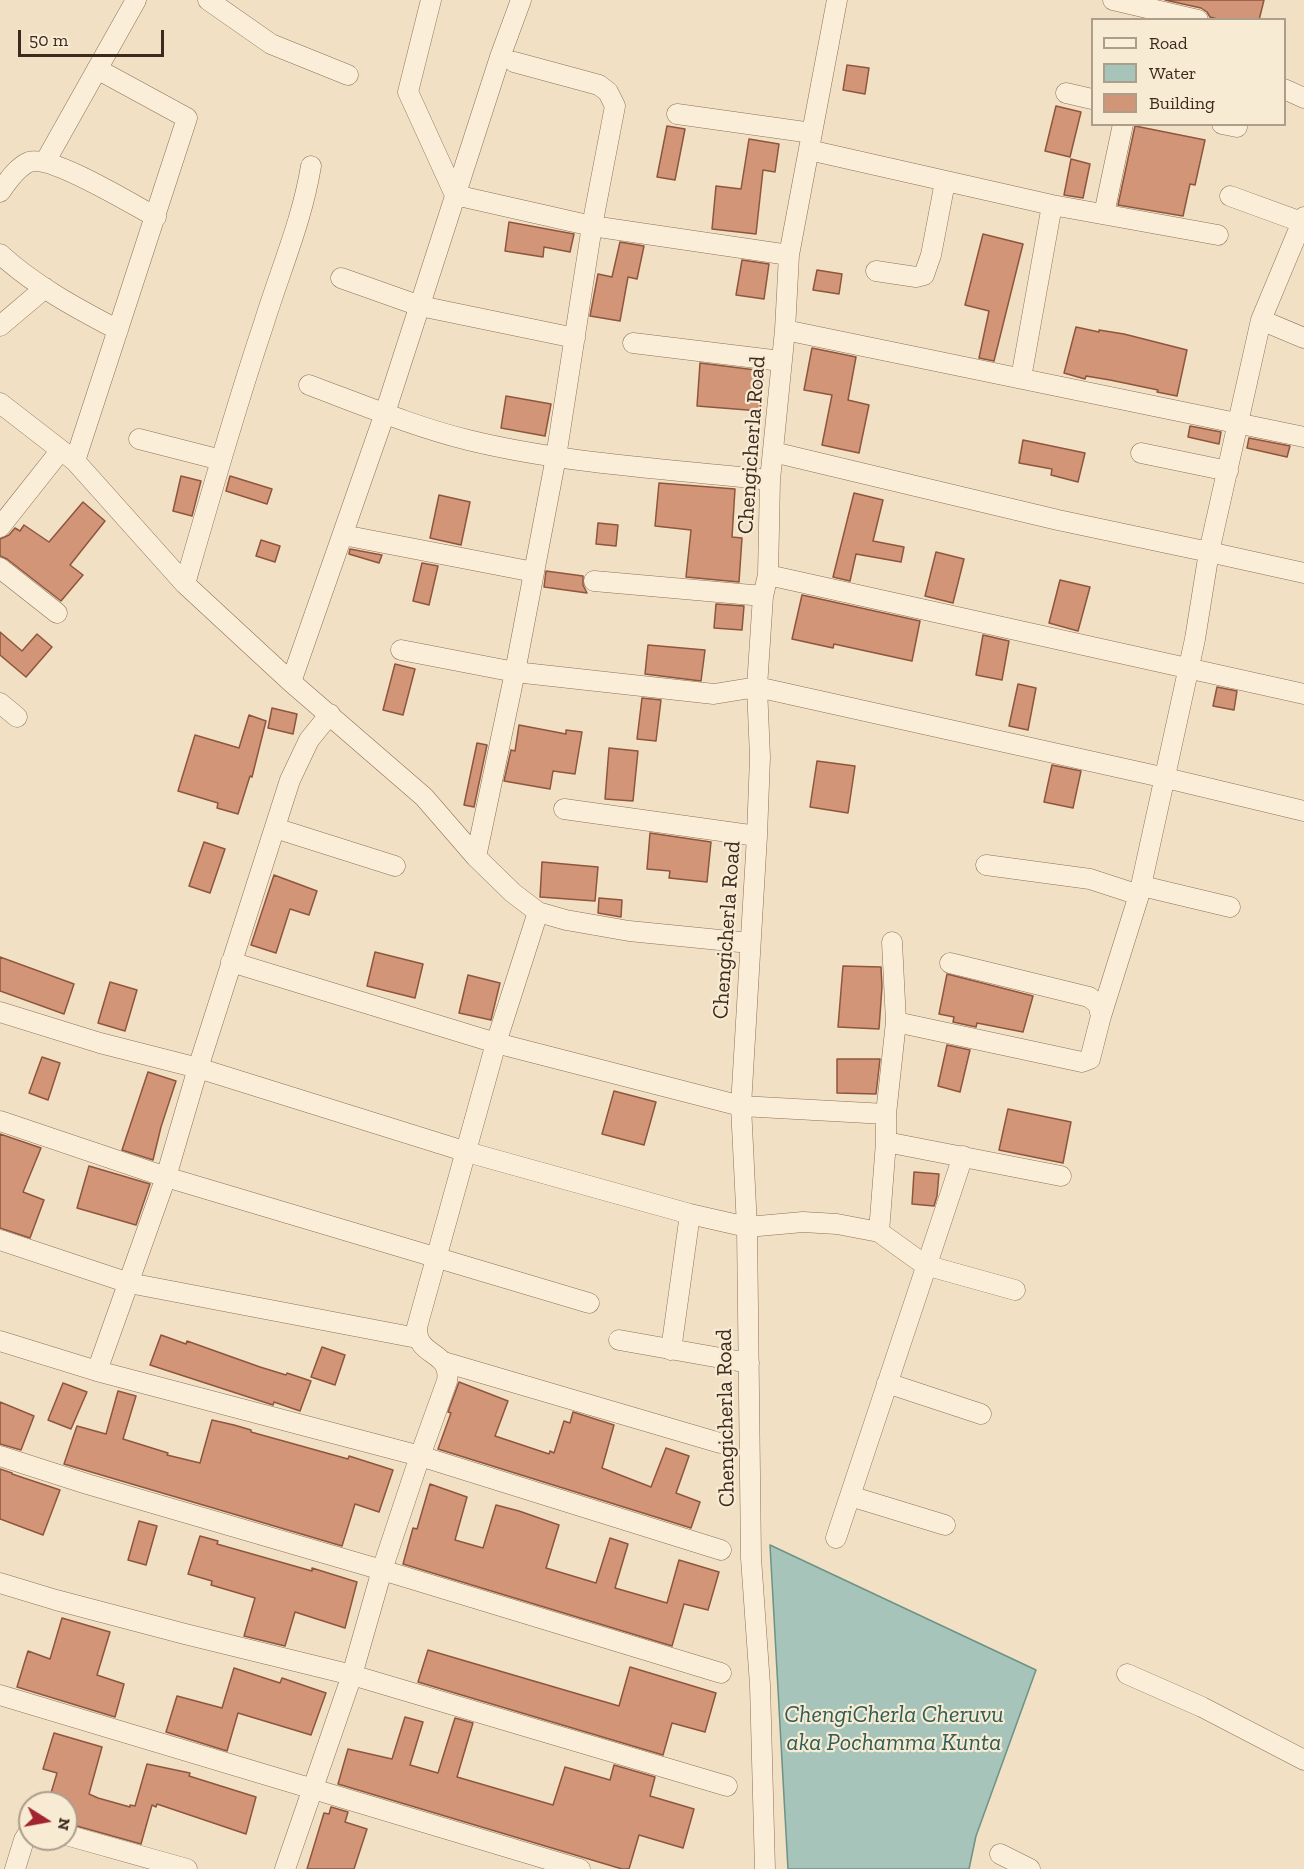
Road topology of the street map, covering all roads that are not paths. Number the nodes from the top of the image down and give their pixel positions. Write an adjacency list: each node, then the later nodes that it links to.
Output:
1 (136, 0): 10 (street)
2 (208, 0): 11 (street)
3 (431, 0): 23 (street)
4 (521, 0): 23 (street)
5 (837, 0): 18 (street, Chengicherla Road)
6 (1113, 0): 7 (street)
7 (1148, 9): 8 (street)
8 (1188, 18)
9 (514, 62): 29 (street)
10 (97, 69): 19 (street); 27 (street)
11 (348, 75)
12 (1286, 90): 14 (street)
13 (1066, 93): 15 (street)
14 (1304, 98)
15 (1091, 99)
16 (677, 114): 18 (street)
17 (1123, 126): 26 (street)
18 (810, 141): 21 (street); 32 (street, Chengicherla Road)
19 (45, 162): 22 (street); 27 (street)
20 (311, 166): 56 (street)
21 (945, 182): 25 (street); 33 (street)
22 (0, 192)
23 (455, 195): 29 (street); 36 (street)
24 (1230, 196): 28 (street)
25 (1052, 206): 26 (street); 45 (street)
26 (1104, 214): 30 (street)
27 (156, 217): 39 (street)
28 (1303, 221): 37 (street)
29 (592, 226): 32 (street); 41 (street)
30 (1218, 235)
31 (0, 254): 35 (street)
32 (789, 255): 40 (street, Chengicherla Road)
33 (876, 271)
34 (341, 278): 36 (street)
35 (45, 288): 38 (street); 39 (street)
36 (420, 306): 41 (street); 48 (street)
37 (1260, 320): 42 (street); 49 (street)
38 (0, 326)
39 (118, 330): 54 (street)
40 (784, 330): 44 (street, Chengicherla Road); 45 (street)
41 (575, 338): 55 (street)
42 (1304, 338)
43 (633, 343): 44 (street)
44 (781, 361): 52 (street, Chengicherla Road)
45 (1021, 378): 49 (street)
46 (309, 385): 48 (street)
47 (0, 402): 54 (street)
48 (385, 413): 55 (street); 60 (street)
49 (1238, 423): 50 (street); 57 (street)
50 (1304, 437)
51 (139, 439): 56 (street)
52 (773, 452): 58 (street, Chengicherla Road); 61 (street)
53 (1141, 453): 57 (street)
54 (68, 455): 59 (street); 67 (street)
55 (556, 457): 58 (street); 63 (street)
56 (221, 460): 67 (street)
57 (1228, 471): 61 (street)
58 (770, 480): 65 (street, Chengicherla Road)
59 (0, 527)
60 (343, 535): 63 (street); 73 (street)
61 (1209, 552): 64 (street); 71 (street)
62 (0, 568): 69 (street)
63 (534, 572): 72 (street)
64 (1304, 573)
65 (768, 575): 68 (street, Chengicherla Road); 71 (street)
66 (594, 581): 68 (street)
67 (184, 584): 73 (street)
68 (763, 596): 74 (street, Chengicherla Road)
69 (57, 613)
70 (401, 650): 72 (street)
71 (1189, 667): 75 (street); 79 (street)
72 (515, 672): 74 (street); 84 (street)
73 (291, 682): 77 (street)
74 (757, 687): 79 (street); 83 (street, Chengicherla Road)
75 (1304, 693)
76 (0, 703): 78 (street)
77 (330, 714): 82 (street); 84 (street)
78 (17, 717)
79 (1166, 778): 81 (street); 87 (street)
80 (564, 808): 83 (street)
81 (1304, 811)
82 (275, 828): 86 (street); 92 (street)
83 (757, 836): 91 (street, Chengicherla Road)
84 (476, 857): 89 (street)
85 (986, 865): 87 (street)
86 (395, 866)
87 (1140, 891): 88 (street); 95 (street)
88 (1230, 907)
89 (538, 912): 91 (street); 97 (street)
90 (892, 942): 96 (street)
91 (750, 943): 99 (street, Chengicherla Road)
92 (231, 962): 97 (street); 98 (street)
93 (950, 963): 95 (street)
94 (0, 1012): 98 (street)
95 (1101, 1016): 96 (street)
96 (896, 1022): 100 (street)
97 (496, 1042): 99 (street); 103 (street)
98 (198, 1068): 103 (street); 106 (street)
99 (741, 1106): 100 (street); 108 (street, Chengicherla Road)
100 (886, 1114): 102 (street)
101 (0, 1120): 106 (street)
102 (886, 1142): 104 (street); 109 (street)
103 (467, 1152): 107 (street); 111 (street)
104 (963, 1156): 105 (street); 112 (street)
105 (1061, 1176)
106 (166, 1178): 111 (street); 113 (street)
107 (690, 1214): 108 (street); 119 (street)
108 (747, 1227): 109 (street); 121 (street, Chengicherla Road)
109 (879, 1232): 112 (street)
110 (0, 1240): 113 (street)
111 (435, 1258): 115 (street); 116 (street)
112 (925, 1264): 114 (street); 123 (street)
113 (129, 1282): 116 (street); 122 (street)
114 (1015, 1290)
115 (589, 1303)
116 (417, 1338): 120 (street)
117 (619, 1340): 119 (street)
118 (0, 1341): 122 (street)
119 (671, 1350): 121 (street)
120 (444, 1362): 125 (street); 127 (street)
121 (749, 1363): 148 (street, Chengicherla Road)
122 (97, 1371): 127 (street)
123 (887, 1383): 124 (street); 128 (street)
124 (981, 1414)
125 (720, 1443)
126 (0, 1456): 132 (street)
127 (420, 1456): 131 (street); 132 (street)
128 (850, 1496): 129 (street); 130 (street)
129 (945, 1525)
130 (836, 1538)
131 (721, 1550)
132 (382, 1570): 134 (street); 136 (street)
133 (0, 1583): 136 (street)
134 (721, 1673)
135 (1127, 1674): 138 (street)
136 (352, 1675): 139 (street); 140 (street)
137 (0, 1695): 140 (street)
138 (1304, 1760)
139 (727, 1786)
140 (313, 1787): 146 (street); 147 (street)
141 (78, 1838): 145 (street)
142 (21, 1851): 144 (street)
143 (1000, 1854): 149 (street)
144 (15, 1869)
145 (187, 1869)
146 (285, 1869)
147 (580, 1869)
148 (765, 1869)
149 (1030, 1869)

